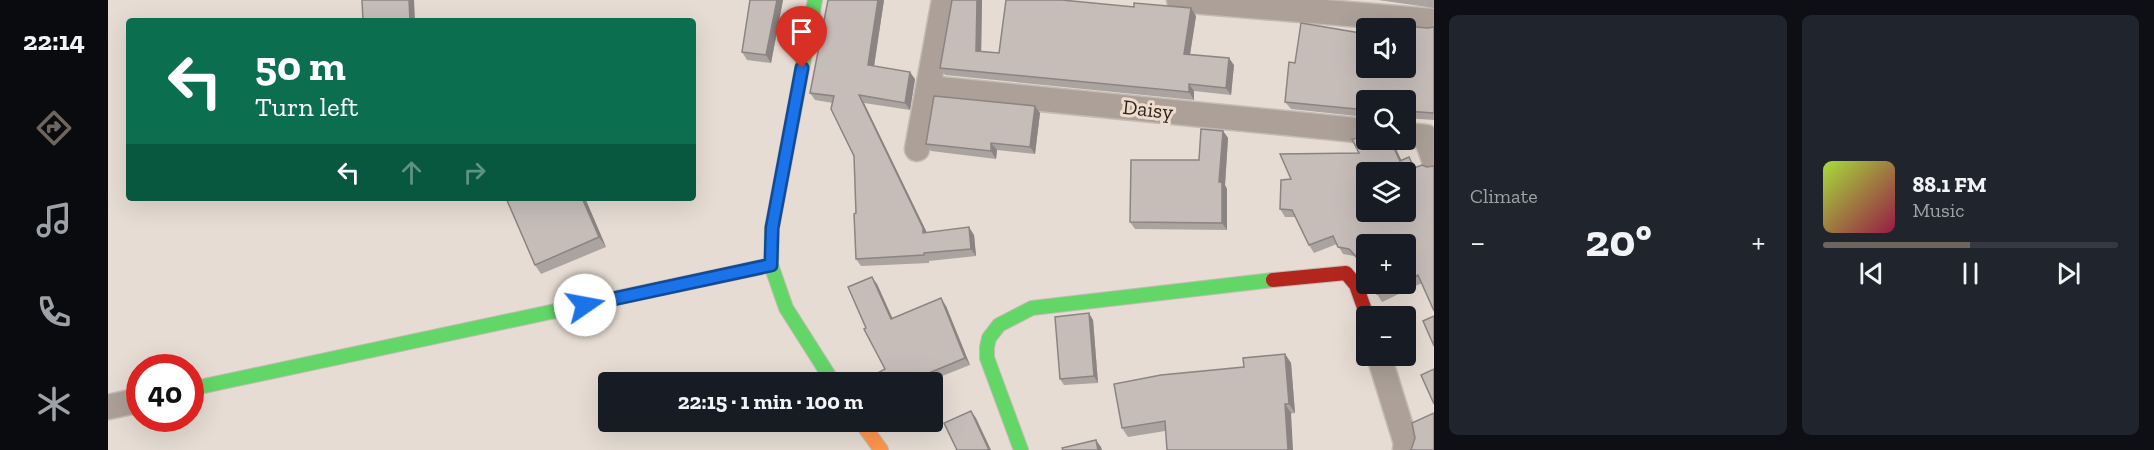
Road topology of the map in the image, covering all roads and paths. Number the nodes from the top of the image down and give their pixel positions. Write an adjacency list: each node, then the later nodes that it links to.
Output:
1 (815, 0): 10 (street)
2 (944, 0): 5 (street)
3 (1179, 0): 4 (street)
4 (1434, 21)
5 (929, 88): 6 (street, Daisy); 8 (street)
6 (1356, 130)
7 (1422, 136): 9 (street)
8 (917, 149)
9 (1434, 160)
10 (771, 265): 13 (street); 14 (street)
11 (1363, 306): 19 (street)
12 (1382, 366): 20 (street)
13 (826, 372)
14 (204, 386)
15 (126, 403): 16 (street)
16 (108, 407)
17 (868, 432): 18 (street)
18 (881, 450)
19 (1021, 450)
20 (1405, 450)

